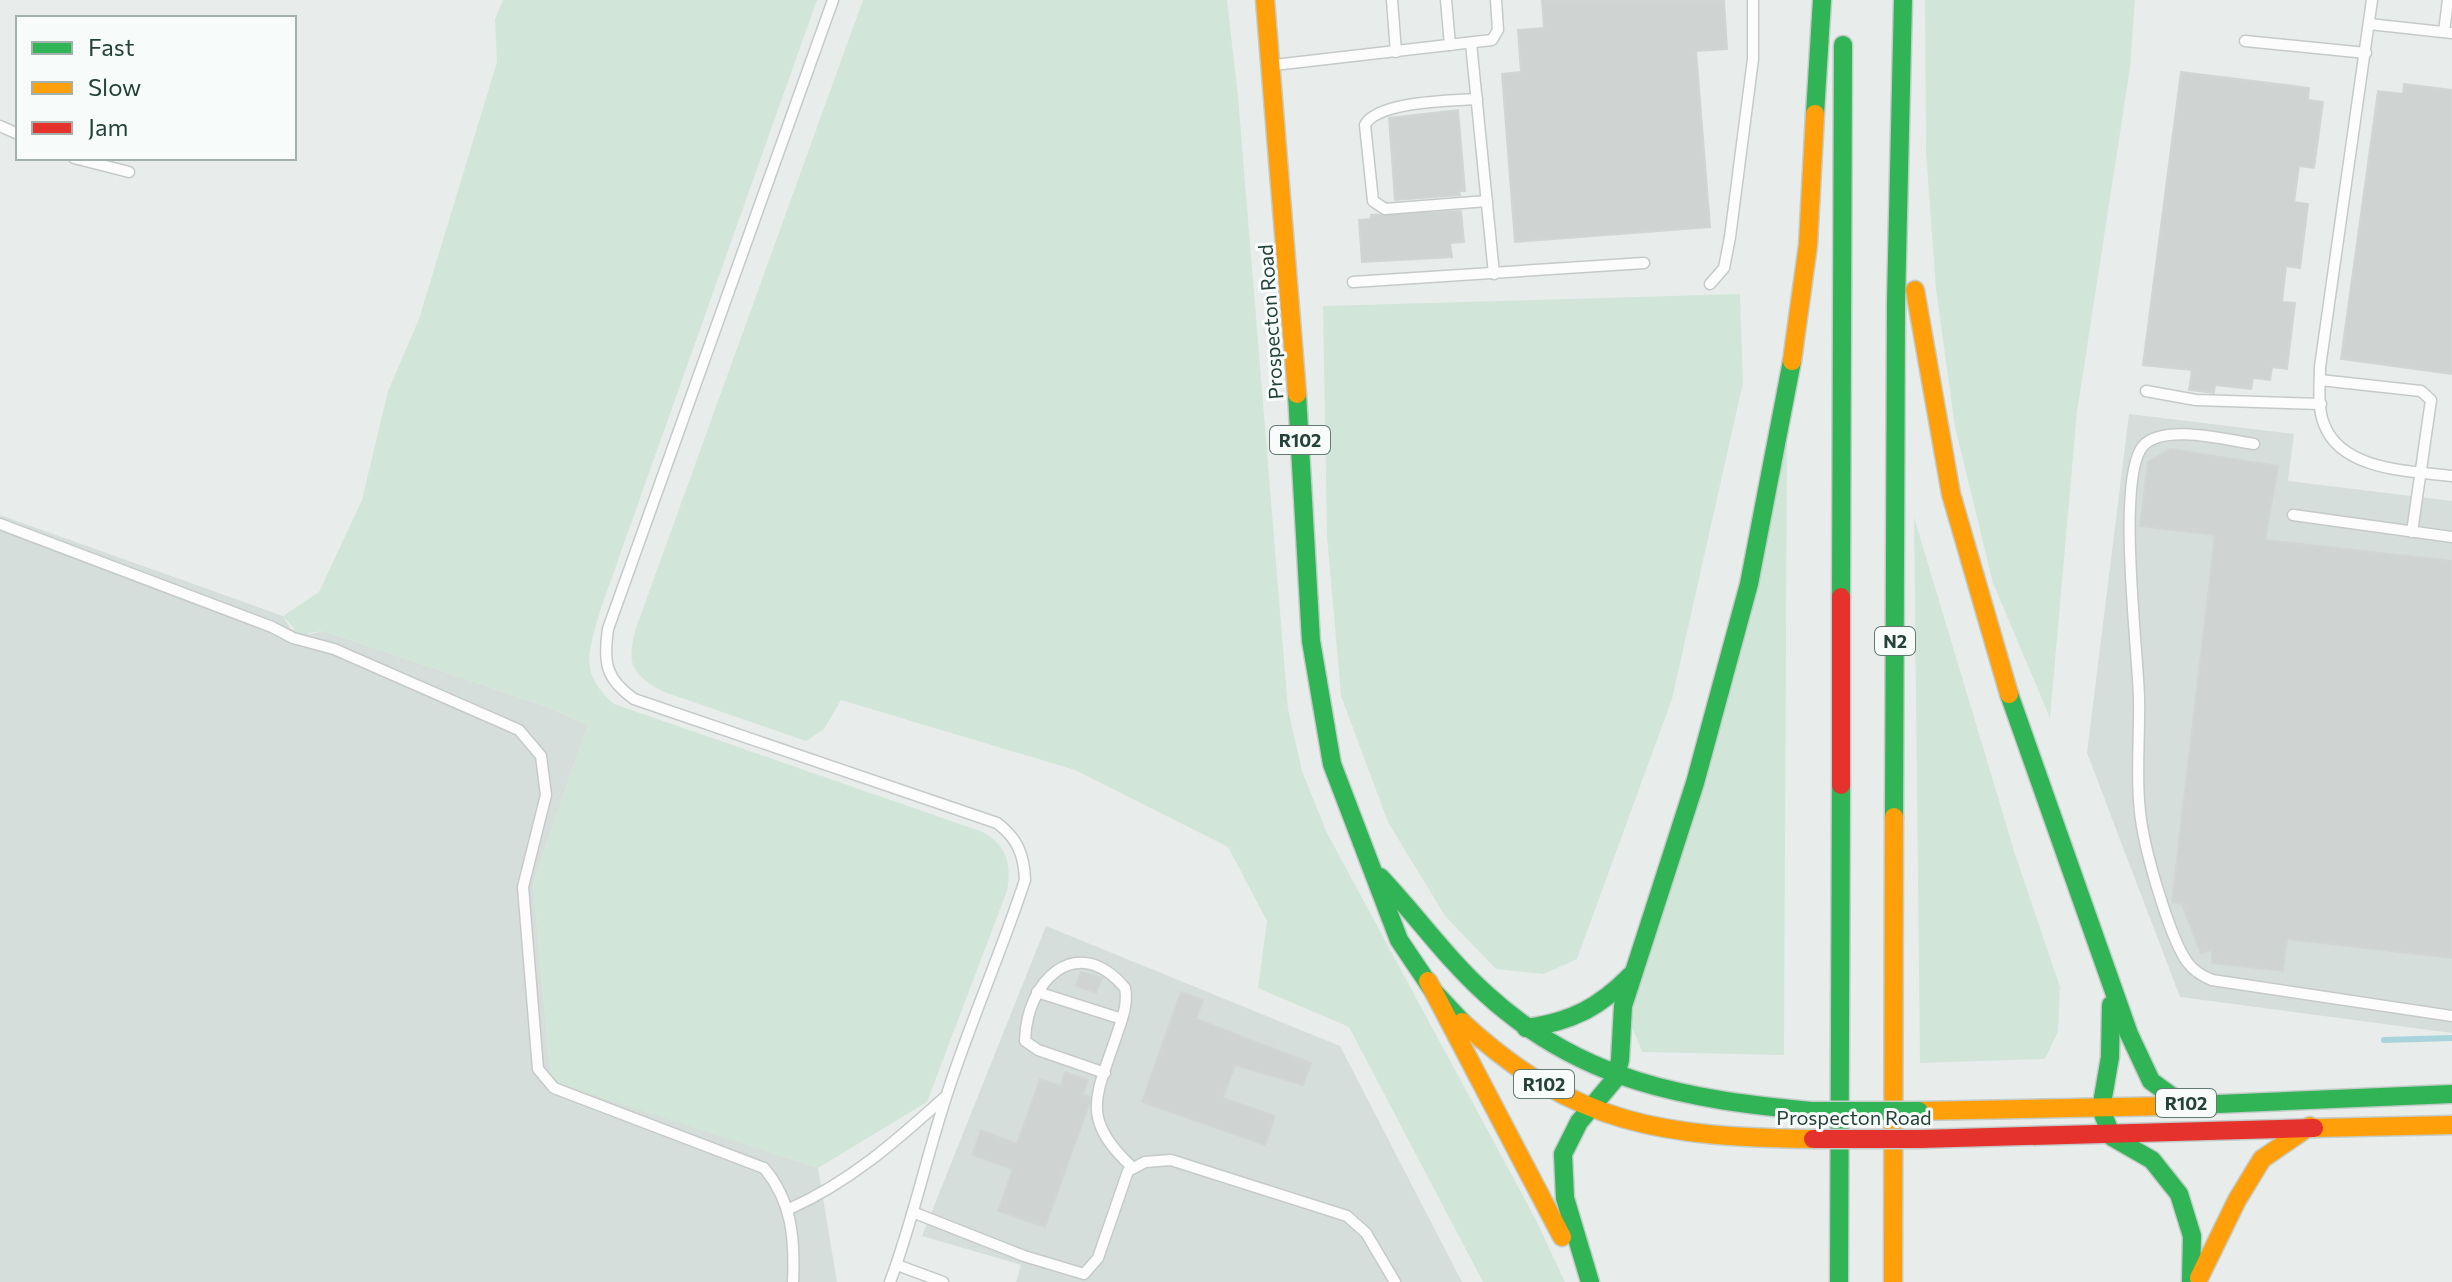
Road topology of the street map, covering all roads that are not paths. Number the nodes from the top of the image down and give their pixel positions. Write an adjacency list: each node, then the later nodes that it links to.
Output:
1 (833, 0): 50 (lane)
2 (1265, 0): 19 (main road, Prospecton Road / R102)
3 (1392, 0): 17 (lane)
4 (1446, 0): 16 (lane)
5 (1496, 0): 15 (lane)
6 (1753, 0): 28 (lane)
7 (1822, 0): 40 (main road)
8 (1903, 0): 23 (main road, N2)
9 (2372, 0): 11 (lane)
10 (2448, 0): 13 (lane)
11 (2369, 24): 13 (lane); 18 (lane)
12 (1843, 31): 66 (main road)
13 (2448, 33)
14 (2245, 41): 18 (lane)
15 (1471, 43): 16 (lane); 20 (lane)
16 (1450, 45): 17 (lane)
17 (1396, 52): 19 (lane)
18 (2366, 53): 29 (lane)
19 (1271, 65): 39 (main road, Prospecton Road / R102)
20 (1477, 99): 24 (lane); 24 (lane)
21 (82, 160): 22 (lane)
22 (129, 172)
23 (1899, 181): 42 (main road); 67 (main road, N2)
24 (1487, 201): 26 (lane)
25 (1644, 263): 26 (lane)
26 (1494, 274): 27 (lane)
27 (1353, 282)
28 (1710, 284)
29 (2320, 380): 31 (lane); 33 (lane)
30 (2146, 391): 31 (lane)
31 (2321, 404): 33 (lane)
32 (2254, 444): 44 (lane)
33 (2423, 473): 34 (lane); 37 (lane)
34 (2452, 476)
35 (2293, 515): 37 (lane)
36 (0, 524): 58 (lane)
37 (2412, 532): 38 (lane)
38 (2452, 537)
39 (1375, 871): 41 (main road, Prospecton Road / R102); 46 (main road, Prospecton Road / R102)
40 (1631, 975): 46 (main road); 48 (main road)
41 (1428, 981): 53 (main road, Prospecton Road / R102); 65 (main road)
42 (2111, 984): 51 (main road); 52 (main road)
43 (1037, 992): 45 (lane); 45 (lane); 47 (lane)
44 (2452, 1016)
45 (1122, 1019): 47 (lane)
46 (1526, 1028): 48 (main road, Prospecton Road / R102)
47 (1105, 1073): 57 (lane)
48 (1615, 1079): 52 (main road, Prospecton Road / R102, bridge); 53 (main road)
49 (2452, 1094): 51 (main road, Prospecton Road / R102)
50 (946, 1096): 58 (lane); 59 (lane)
51 (2181, 1103): 52 (main road, Prospecton Road / R102)
52 (2101, 1109): 56 (main road)
53 (1591, 1110): 56 (main road, Prospecton Road / R102, bridge); 65 (main road)
54 (2452, 1125): 55 (main road, Prospecton Road / R102)
55 (2310, 1126): 56 (main road, Prospecton Road / R102); 68 (main road)
56 (2112, 1137): 68 (main road)
57 (1132, 1167): 59 (lane); 64 (lane)
58 (789, 1209): 61 (lane)
59 (915, 1213): 60 (lane)
60 (897, 1265): 62 (lane); 63 (lane)
61 (793, 1282)
62 (890, 1282)
63 (943, 1282)
64 (1395, 1282)
65 (1588, 1282)
66 (1839, 1282)
67 (1893, 1282)
68 (2194, 1282)

